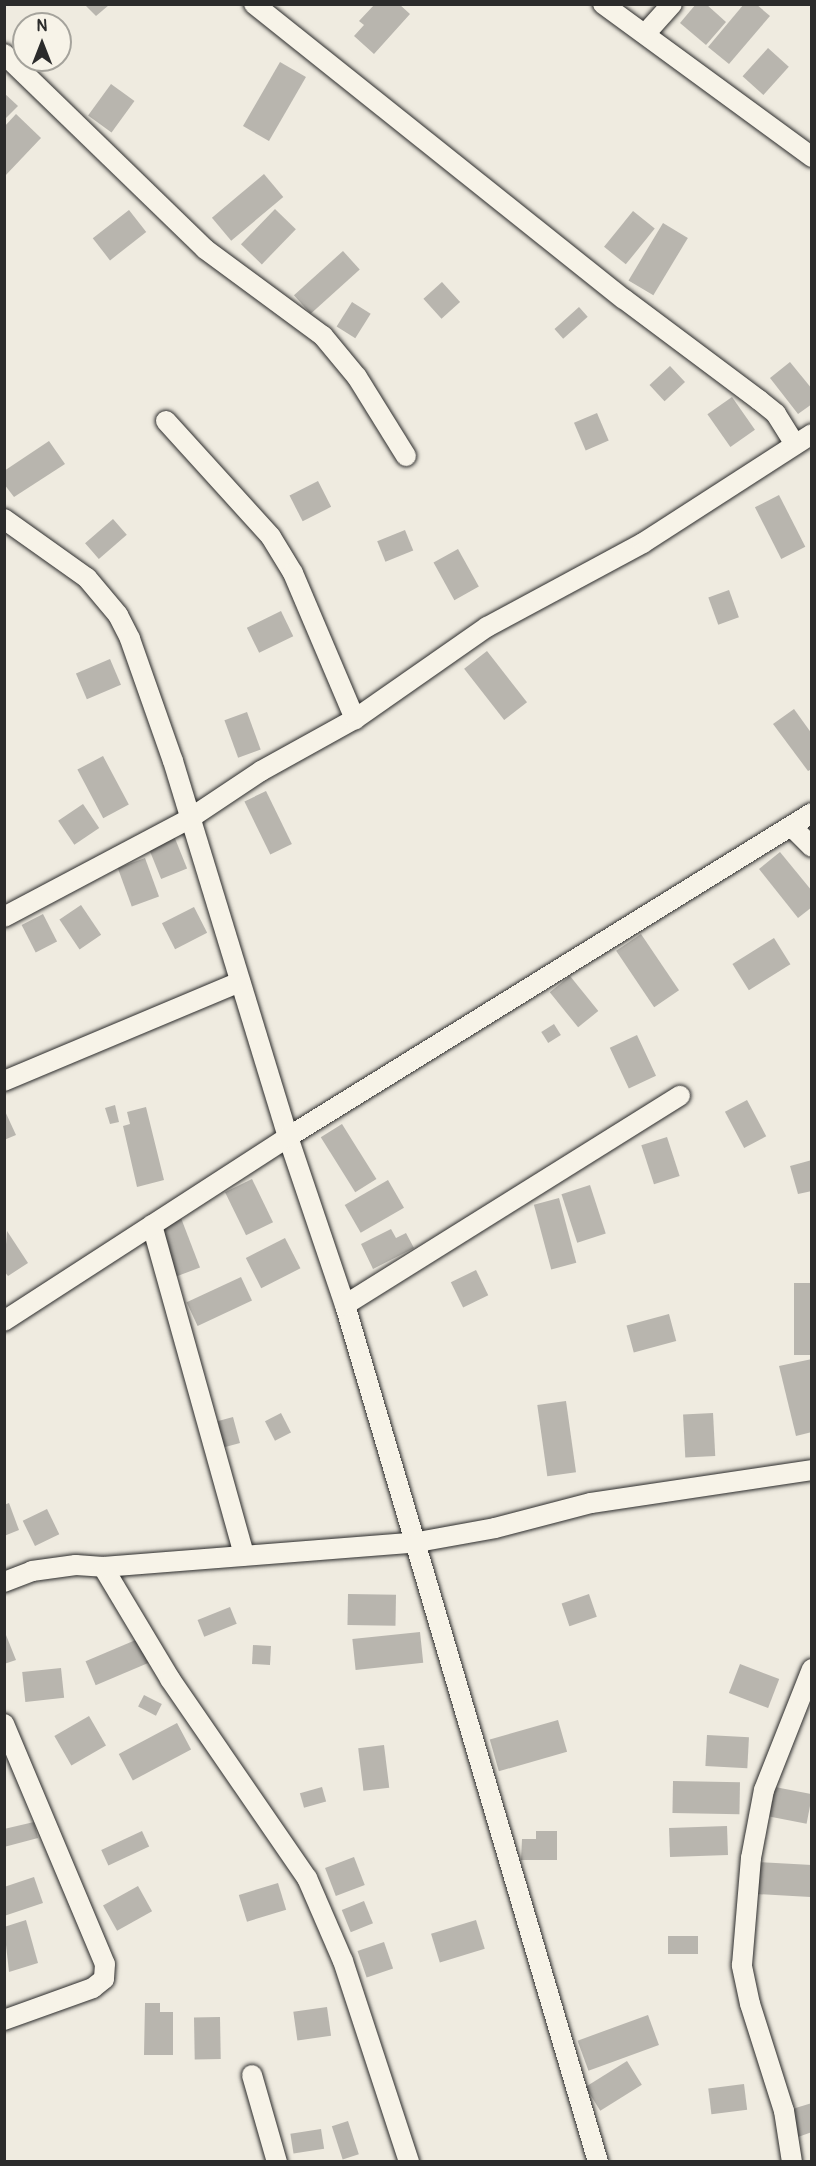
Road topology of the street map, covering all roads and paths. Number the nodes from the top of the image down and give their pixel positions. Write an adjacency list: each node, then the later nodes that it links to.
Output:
1 (254, 4): 8 (street)
2 (603, 4): 4 (street)
3 (672, 4): 4 (street)
4 (645, 34): 6 (street)
5 (4, 54): 9 (street)
6 (812, 157)
7 (166, 422): 11 (street)
8 (803, 439): 11 (street)
9 (406, 456)
10 (4, 519): 13 (street)
11 (355, 718): 13 (street)
12 (812, 813): 14 (street)
13 (189, 819): 16 (street); 17 (street)
14 (792, 827): 15 (street); 20 (street)
15 (812, 847)
16 (4, 917)
17 (240, 982): 18 (street); 20 (street)
18 (4, 1081)
19 (680, 1096): 22 (street)
20 (288, 1137): 21 (street); 22 (street)
21 (152, 1225): 23 (street); 26 (street)
22 (345, 1305): 25 (street)
23 (4, 1321)
24 (812, 1470): 25 (street)
25 (417, 1542): 26 (street); 35 (street)
26 (244, 1555): 27 (street)
27 (103, 1568): 28 (street); 34 (street)
28 (4, 1582)
29 (812, 1669): 36 (street)
30 (4, 1724): 31 (street)
31 (4, 2020)
32 (252, 2075): 33 (street)
33 (278, 2162)
34 (410, 2162)
35 (598, 2162)
36 (792, 2162)

